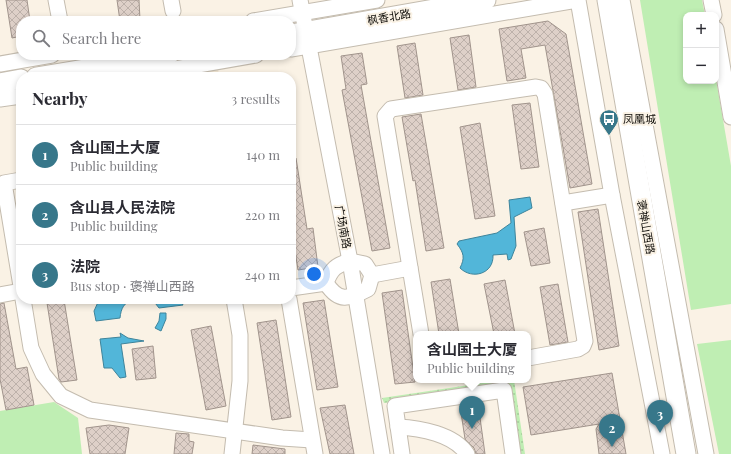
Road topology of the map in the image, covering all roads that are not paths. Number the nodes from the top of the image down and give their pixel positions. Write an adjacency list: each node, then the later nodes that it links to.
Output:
1 (56, 0): 11 (street)
2 (377, 0): 9 (street)
3 (486, 0): 13 (main road, 枫香北路)
4 (578, 0): 13 (street); 28 (street)
5 (593, 0): 53 (main road, 褒禅山西路)
6 (606, 0): 54 (main road, 褒禅山西路)
7 (622, 0): 55 (street)
8 (711, 0): 10 (street)
9 (301, 6): 12 (street); 13 (street, 广场南路)
10 (713, 12)
11 (59, 16)
12 (269, 16)
13 (302, 37): 31 (street, 广场南路)
14 (719, 44): 23 (street)
15 (23, 60): 18 (street)
16 (146, 60): 19 (main road)
17 (227, 60): 20 (street)
18 (0, 64)
19 (92, 72)
20 (158, 72)
21 (16, 80): 22 (main road)
22 (0, 83)
23 (728, 87): 26 (street)
24 (16, 97): 25 (street)
25 (0, 99)
26 (731, 117)
27 (16, 181): 30 (street)
28 (612, 195): 29 (street); 52 (street)
29 (563, 203): 32 (street); 43 (street)
30 (16, 256)
31 (350, 262): 33 (street); 34 (street); 38 (street, 广场南路)
32 (410, 268): 33 (street); 42 (street)
33 (372, 274): 38 (street)
34 (326, 283): 35 (street); 38 (street)
35 (296, 287)
36 (16, 292): 37 (street)
37 (0, 295)
38 (355, 296): 48 (street, 广场南路)
39 (24, 304): 45 (street)
40 (235, 304): 45 (street)
41 (290, 304): 46 (street)
42 (420, 331)
43 (531, 357)
44 (398, 426): 49 (street); 50 (street); 51 (street)
45 (235, 431): 46 (street); 47 (street)
46 (313, 447)
47 (232, 454)
48 (382, 454)
49 (402, 454)
50 (467, 454)
51 (514, 454)
52 (662, 454)
53 (672, 454)
54 (686, 454)
55 (706, 454)

